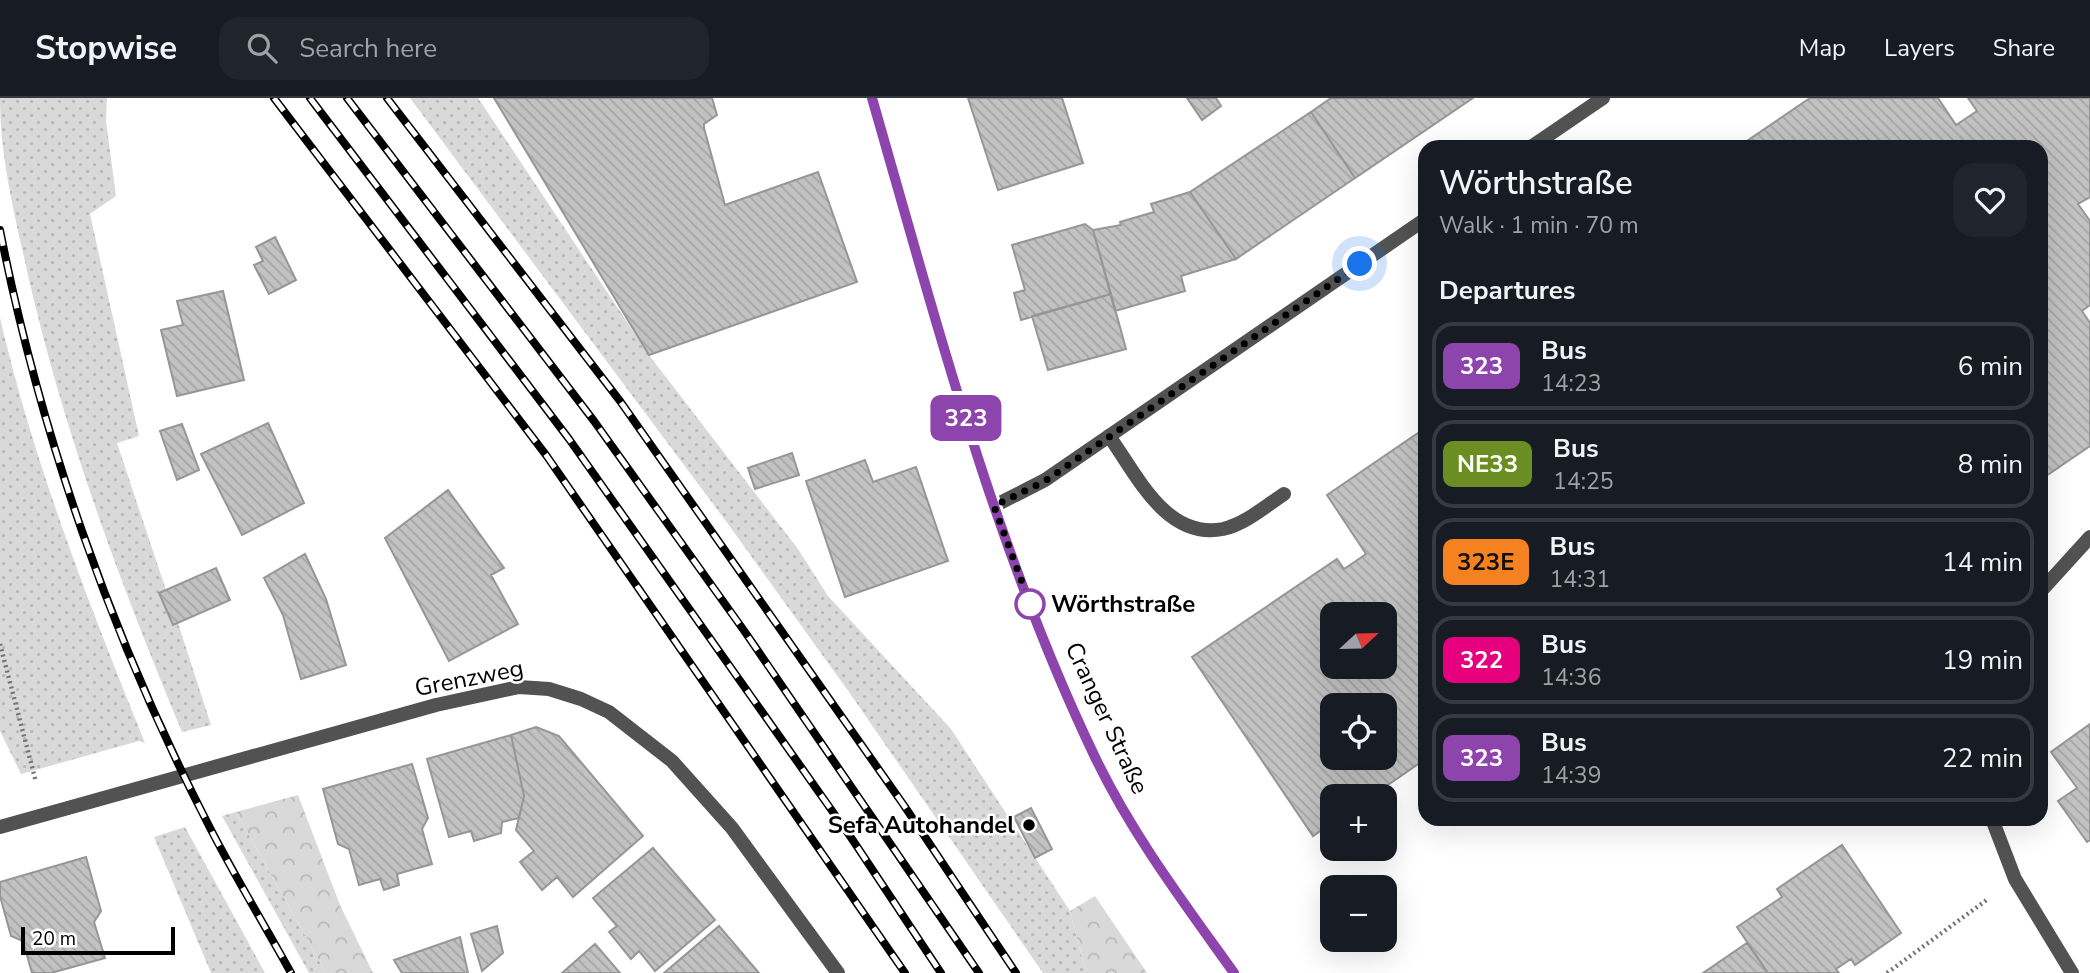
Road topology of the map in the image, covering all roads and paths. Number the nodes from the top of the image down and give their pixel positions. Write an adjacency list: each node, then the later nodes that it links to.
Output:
1 (872, 98): 7 (street, Cranger Straße)
2 (1603, 98): 3 (street)
3 (1541, 140)
4 (1418, 224): 5 (street)
5 (1110, 436): 6 (street); 7 (street)
6 (1284, 494)
7 (994, 506): 16 (street, Cranger Straße)
8 (2090, 537): 9 (street)
9 (2048, 583)
10 (0, 644): 11 (path)
11 (43, 815): 13 (street, Grenzweg); 15 (street, Grenzweg)
12 (1995, 826): 14 (street)
13 (0, 827)
14 (2014, 879): 17 (path); 18 (street)
15 (838, 973)
16 (1234, 973)
17 (1886, 973)
18 (2072, 973)

